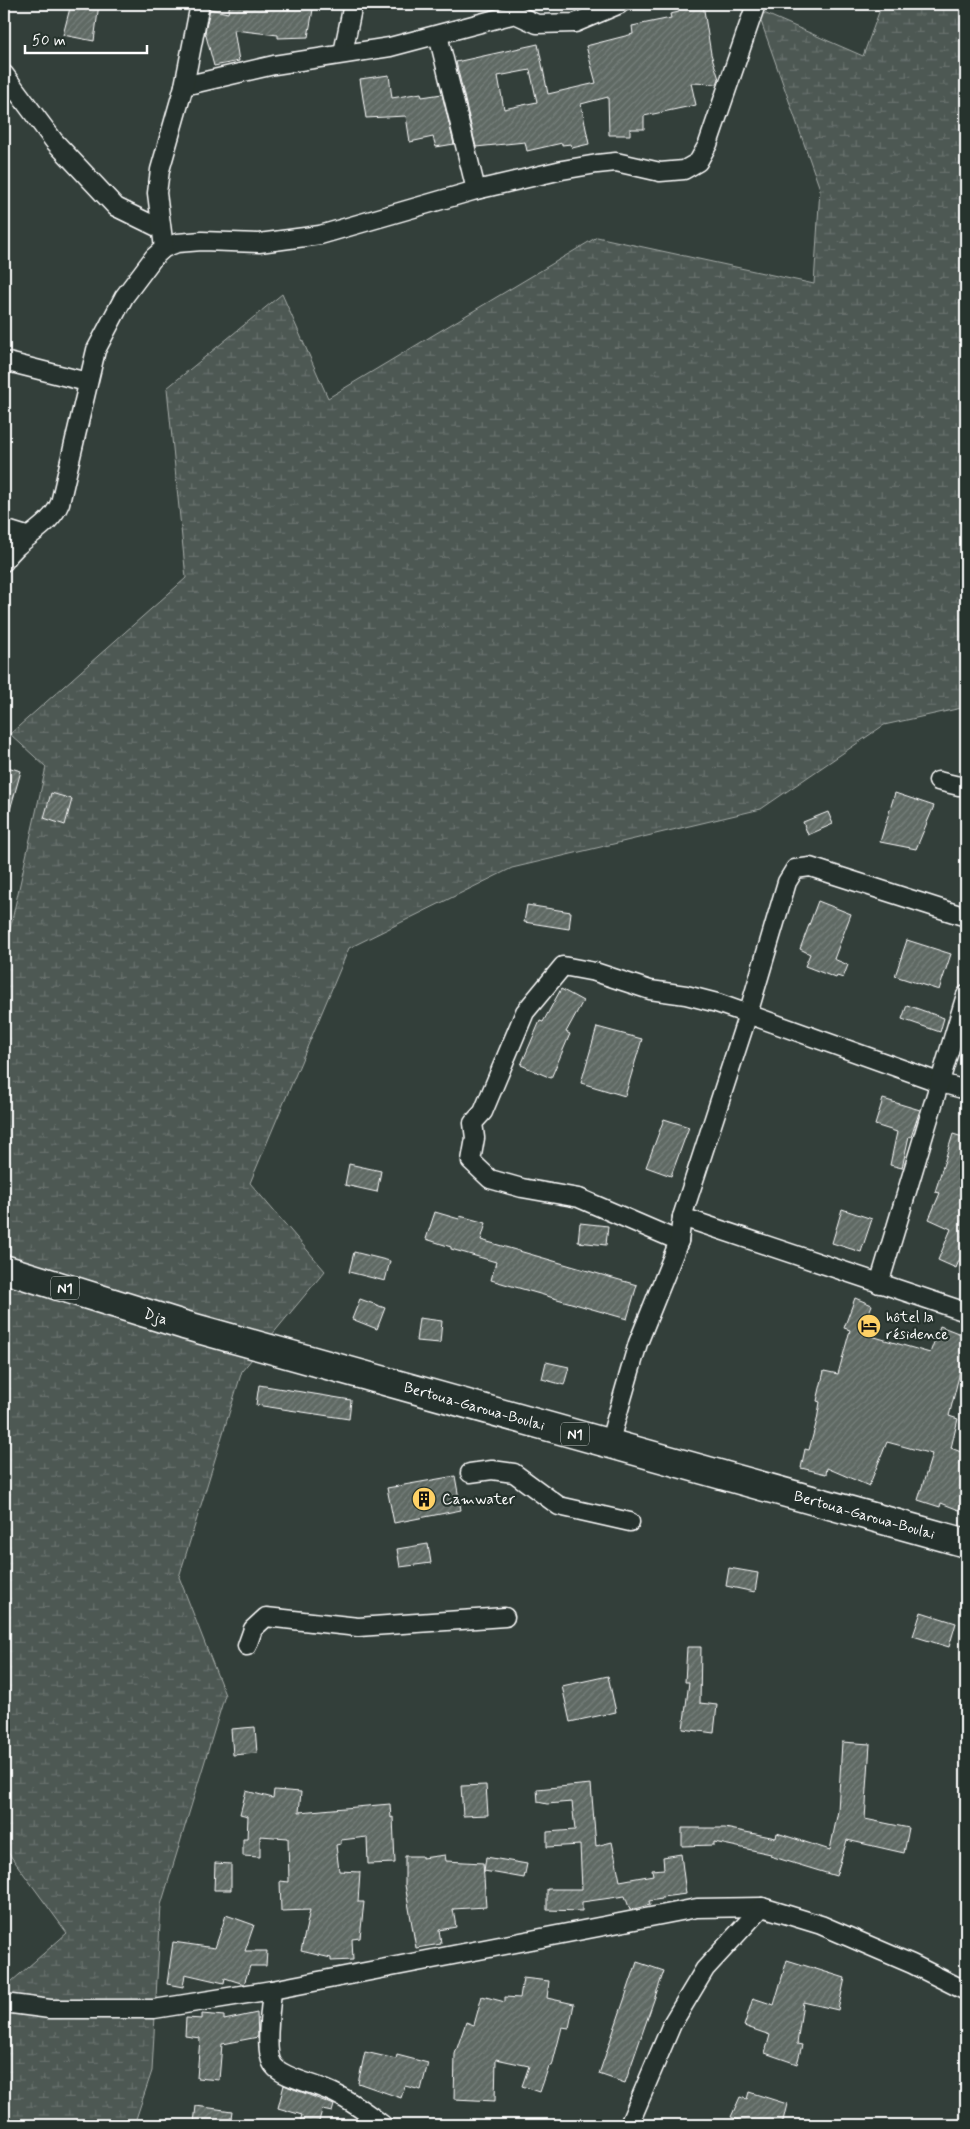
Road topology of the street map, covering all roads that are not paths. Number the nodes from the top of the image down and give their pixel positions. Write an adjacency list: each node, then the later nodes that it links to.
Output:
1 (200, 4): 9 (street)
2 (353, 4): 7 (street)
3 (620, 4): 5 (street)
4 (756, 4): 10 (street)
5 (516, 9): 6 (street)
6 (438, 35): 7 (street); 10 (street)
7 (343, 53): 9 (street)
8 (4, 74): 11 (street)
9 (184, 86): 11 (street)
10 (476, 190): 12 (street)
11 (161, 228): 12 (street)
12 (164, 248): 14 (street)
13 (4, 361): 14 (street)
14 (87, 382): 16 (street)
15 (4, 529): 16 (street)
16 (28, 536): 17 (street)
17 (4, 562)
18 (938, 781): 19 (street)
19 (966, 785)
20 (966, 917): 22 (street)
21 (966, 995): 23 (street)
22 (748, 1014): 23 (street); 25 (street); 26 (street)
23 (941, 1083): 24 (street); 28 (street)
24 (966, 1090)
25 (682, 1216): 26 (street); 28 (street)
26 (679, 1241): 31 (street)
27 (4, 1270): 30 (highway, Dja / N1)
28 (879, 1284): 29 (street)
29 (966, 1312)
30 (184, 1325): 31 (highway, Bertoua-Garoua-Boulai / N1)
31 (609, 1444): 34 (highway, Bertoua-Garoua-Boulai / N1)
32 (470, 1473): 33 (street)
33 (630, 1522)
34 (966, 1543)
35 (505, 1618): 36 (street)
36 (247, 1646)
37 (762, 1907): 38 (street); 39 (street); 42 (street)
38 (272, 1990): 40 (street); 41 (street)
39 (966, 1991)
40 (4, 2003)
41 (383, 2125)
42 (629, 2125)

